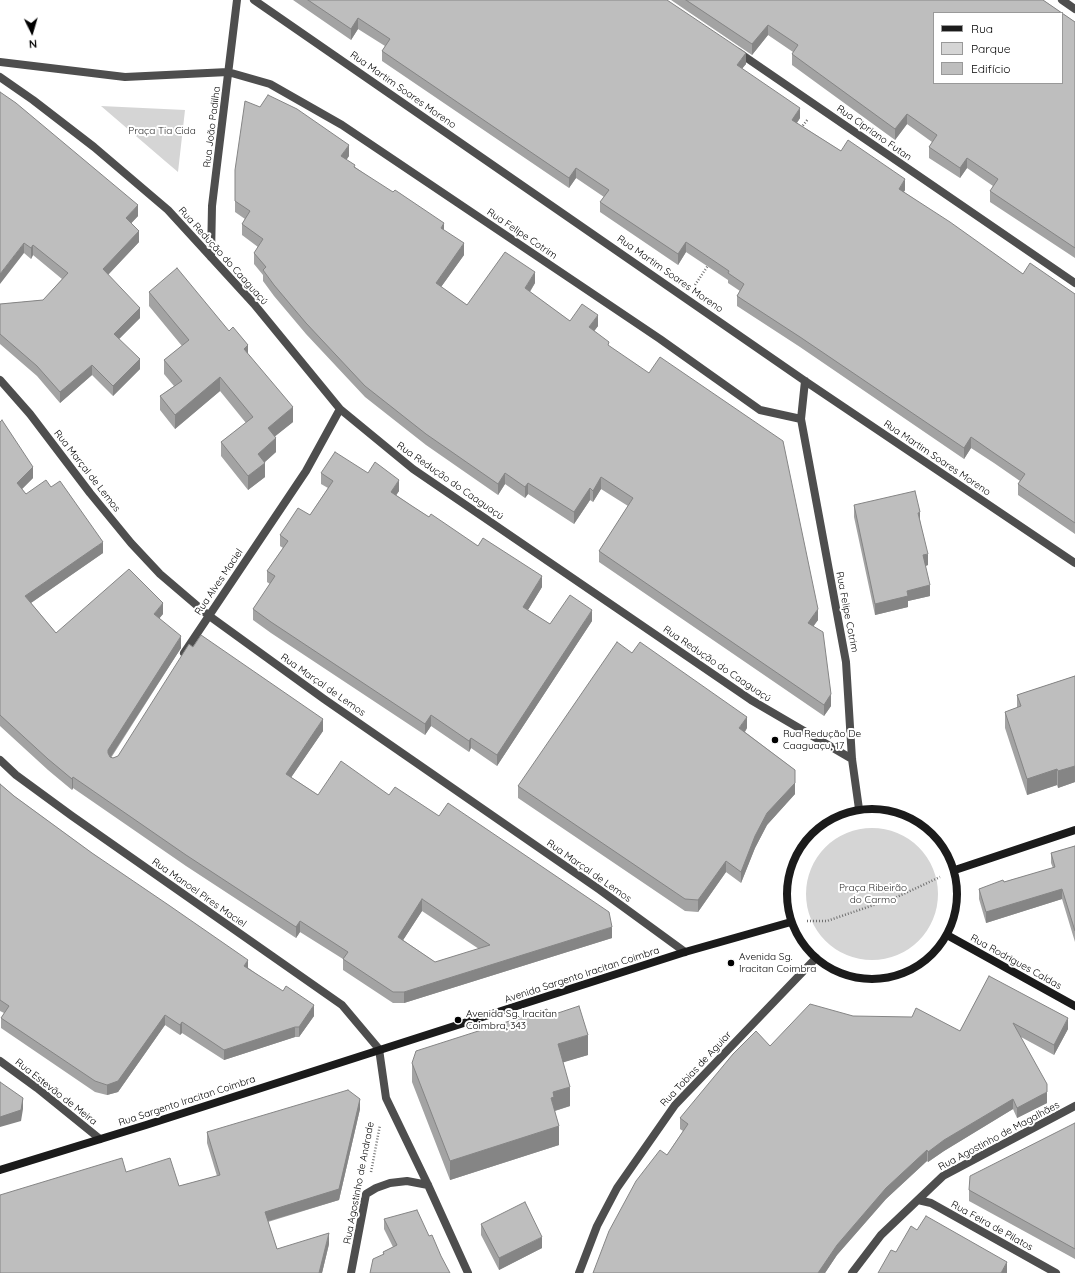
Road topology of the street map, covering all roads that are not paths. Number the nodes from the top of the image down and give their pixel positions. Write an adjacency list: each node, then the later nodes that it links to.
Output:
1 (237, 0): 7 (street, Rua João Padilha)
2 (254, 0): 12 (street, Rua Martim Soares Moreno)
3 (1062, 0): 4 (street)
4 (1075, 9)
5 (732, 48): 10 (street, Rua Cipriano Futan)
6 (0, 62): 7 (street, Rua Felipe Cotrim)
7 (228, 72): 9 (street, Rua João Padilha); 14 (street, Rua Felipe Cotrim)
8 (0, 77): 9 (street, Rua Redução do Caaguaçú)
9 (211, 257): 13 (street, Rua Redução do Caaguaçú)
10 (1075, 283)
11 (0, 380): 16 (street, Rua Marçal de Lemos)
12 (805, 381): 14 (street, Rua Felipe Cotrim); 15 (street, Rua Martim Soares Moreno)
13 (340, 409): 16 (street, Rua Alves Maciel); 18 (street, Rua Redução do Caaguaçú)
14 (801, 419): 18 (street, Rua Felipe Cotrim)
15 (1075, 563)
16 (208, 615): 17 (street, Rua Alves Maciel); 25 (street, Rua Marçal de Lemos)
17 (179, 661)
18 (852, 759): 20 (street, Rua Felipe Cotrim)
19 (0, 760): 28 (street, Rua Manoel Pires Maciel)
20 (859, 809): 22 (street); 23 (street)
21 (1075, 830): 22 (street)
22 (955, 870): 24 (street)
23 (791, 922): 25 (street, Avenida Sargento Iracitan Coimbra); 26 (street)
24 (947, 935): 26 (street); 27 (street, Rua Rodrigues Caldas)
25 (685, 952): 28 (street, Avenida Sargento Iracitan Coimbra)
26 (816, 958): 37 (street, Rua Tobias de Aguiar)
27 (1075, 1006)
28 (380, 1049): 31 (street, Rua Sargento Iracitan Coimbra); 33 (street)
29 (0, 1061): 31 (street, Rua Estevão de Meira)
30 (1075, 1106): 34 (street, Rua Agostinho de Magalhães)
31 (100, 1139): 32 (street, Rua Sargento Iracitan Coimbra)
32 (0, 1170)
33 (428, 1185): 35 (street, Rua Agostinho de Andrade); 36 (street)
34 (918, 1200): 38 (street, Rua Agostinho de Magalhães); 39 (street, Rua Feira de Pilatos)
35 (351, 1273)
36 (468, 1273)
37 (579, 1273)
38 (852, 1273)
39 (1056, 1273)

